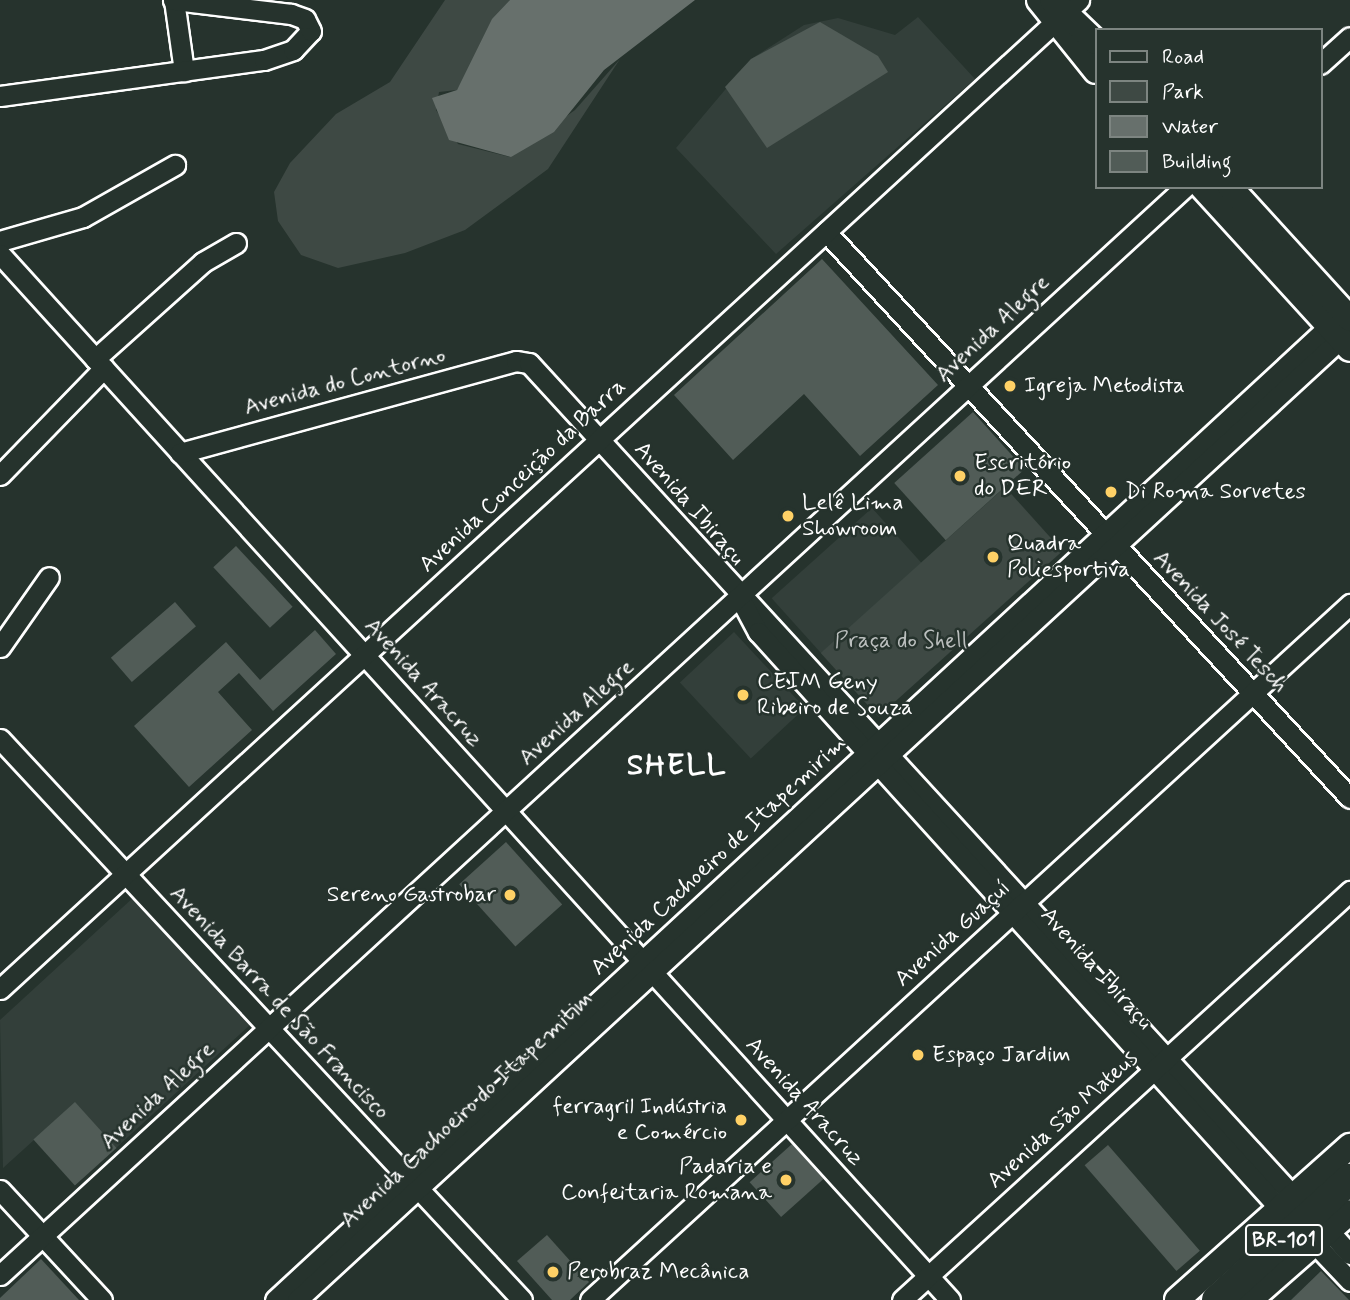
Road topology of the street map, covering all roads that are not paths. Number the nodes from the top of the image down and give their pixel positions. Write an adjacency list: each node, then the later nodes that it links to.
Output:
1 (174, 0): 8 (street); 8 (street)
2 (1039, 0): 3 (main road)
3 (1063, 9): 5 (main road); 7 (main road); 14 (street, Avenida Conceição da Barra)
4 (1350, 37): 6 (street)
5 (1094, 40)
6 (1322, 62)
7 (1094, 67)
8 (184, 71): 9 (street)
9 (0, 96)
10 (175, 165): 15 (street)
11 (1183, 189): 21 (street, Avenida Alegre)
12 (1204, 189): 18 (main road)
13 (1232, 189): 18 (main road)
14 (826, 232): 21 (street, Avenida José Tesch); 22 (street, Avenida Conceição da Barra)
15 (0, 242)
16 (236, 243): 20 (street)
17 (0, 254): 20 (street, Avenida Aracruz)
18 (1345, 326): 25 (street, Avenida Cachoeiro de Itapemirim)
19 (523, 360): 22 (street, Avenida Ibiraçu); 23 (street, Avenida do Contorno)
20 (99, 364): 23 (street, Avenida Aracruz); 24 (street)
21 (967, 385): 25 (street, Avenida José Tesch); 27 (street, Avenida Alegre)
22 (600, 439): 27 (street, Avenida Ibiraçu); 30 (street, Avenida Conceição da Barra)
23 (180, 453): 30 (street, Avenida Aracruz)
24 (0, 475)
25 (1110, 539): 31 (street, Avenida José Tesch); 33 (street, Avenida Cachoeiro de Itapemirim)
26 (49, 577): 29 (street)
27 (741, 600): 33 (street, Avenida Ibiraçu); 35 (street, Avenida Alegre)
28 (1350, 604): 31 (street, Avenida Guaçuí)
29 (0, 648)
30 (364, 655): 35 (street, Avenida Aracruz); 36 (street, Avenida Conceição da Barra)
31 (1252, 693): 34 (street, Avenida José Tesch); 38 (street, Avenida Guaçuí)
32 (0, 740): 36 (street, Avenida Barra de São Francisco)
33 (879, 753): 38 (street, Avenida Ibiraçu); 39 (street, Avenida Cachoeiro de Itapemirim)
34 (1350, 798)
35 (505, 810): 39 (street, Avenida Aracruz); 41 (street, Avenida Alegre)
36 (125, 874): 40 (street, Avenida Conceição da Barra); 41 (street, Avenida Barra de São Francisco)
37 (1350, 891): 42 (street, Avenida São Mateus)
38 (1019, 907): 42 (street, Avenida Ibiraçu); 43 (street, Avenida Guaçuí)
39 (647, 966): 43 (street, Avenida Aracruz); 46 (street, Avenida Cachoeiro de Itapemirim)
40 (0, 989)
41 (268, 1027): 46 (street, Avenida Barra de São Francisco); 50 (street, Avenida Alegre)
42 (1161, 1064): 48 (street, Avenida Ibiraçu); 54 (street, Avenida São Mateus)
43 (786, 1120): 54 (street, Avenida Aracruz); 60 (street, Avenida Guaçuí)
44 (1350, 1146): 48 (main road)
45 (1350, 1179): 64 (highway, BR-101)
46 (413, 1183): 57 (street, Avenida Cachoeiro de Itapemirim); 58 (street, Avenida Cachoeiro do Itapemitim); 59 (street, Avenida Barra de São Francisco)
47 (0, 1189): 50 (street)
48 (1287, 1203): 63 (main road)
49 (1350, 1212): 51 (main road)
50 (43, 1236): 53 (street, Avenida Alegre); 56 (street)
51 (1322, 1238): 52 (street); 55 (street); 65 (main road)
52 (1350, 1254)
53 (0, 1275)
54 (928, 1276): 61 (street, Avenida São Mateus); 62 (street, Avenida Aracruz)
55 (1350, 1281)
56 (102, 1300)
57 (275, 1300)
58 (297, 1300)
59 (522, 1300)
60 (590, 1300)
61 (902, 1300)
62 (950, 1300)
63 (1177, 1300)
64 (1217, 1300)
65 (1250, 1300)

